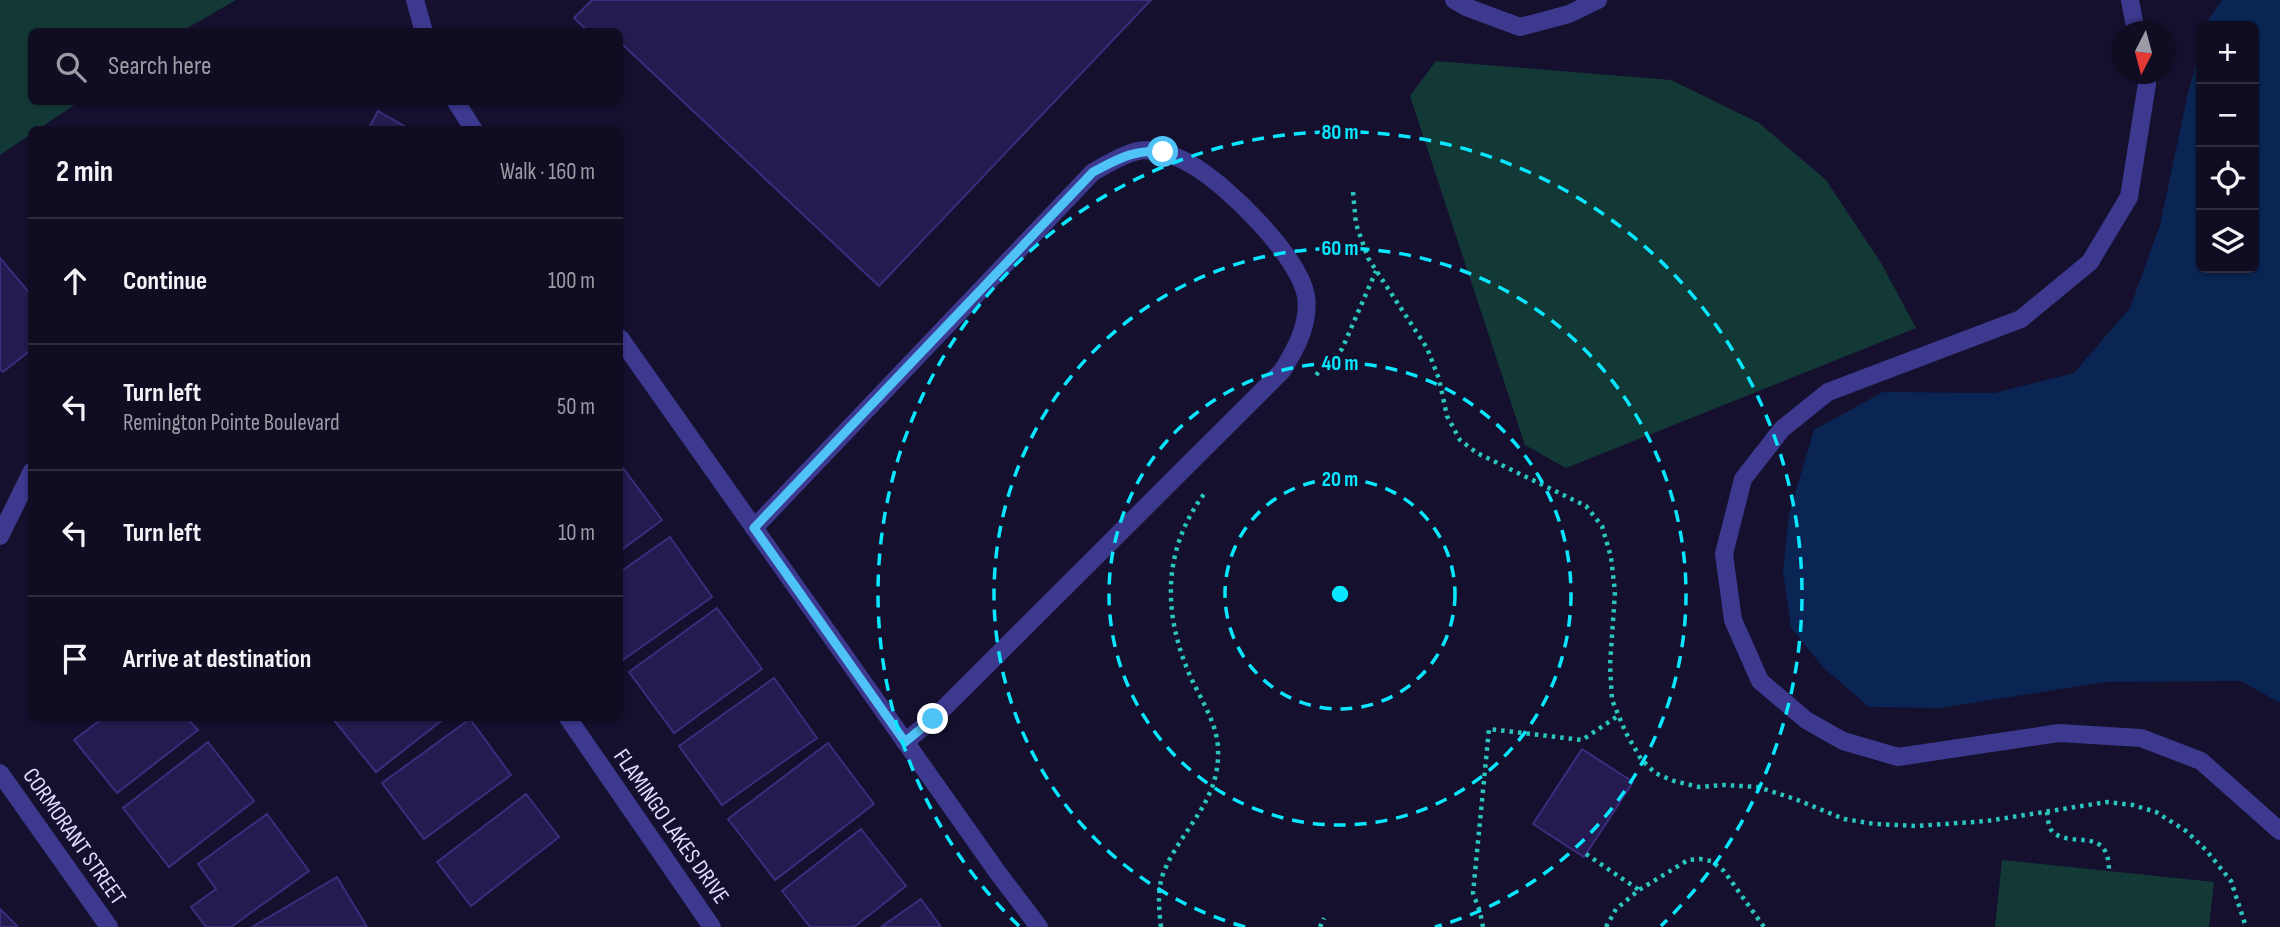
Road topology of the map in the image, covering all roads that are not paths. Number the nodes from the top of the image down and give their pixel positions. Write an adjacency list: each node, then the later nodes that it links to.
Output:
1 (415, 0): 6 (street)
2 (1454, 0): 3 (street)
3 (1598, 0)
4 (2130, 0): 5 (street)
5 (2134, 21)
6 (423, 28)
7 (2147, 84): 17 (street)
8 (458, 105): 9 (street)
9 (471, 126)
10 (623, 342): 12 (street)
11 (28, 479): 13 (street)
12 (754, 528): 15 (street); 15 (street)
13 (0, 536)
14 (570, 721): 19 (street, FLAMINGO LAKES DRIVE)
15 (905, 742): 20 (street)
16 (0, 773): 18 (street, CORMORANT STREET)
17 (2280, 831)
18 (109, 927)
19 (712, 927)
20 (1040, 927)

